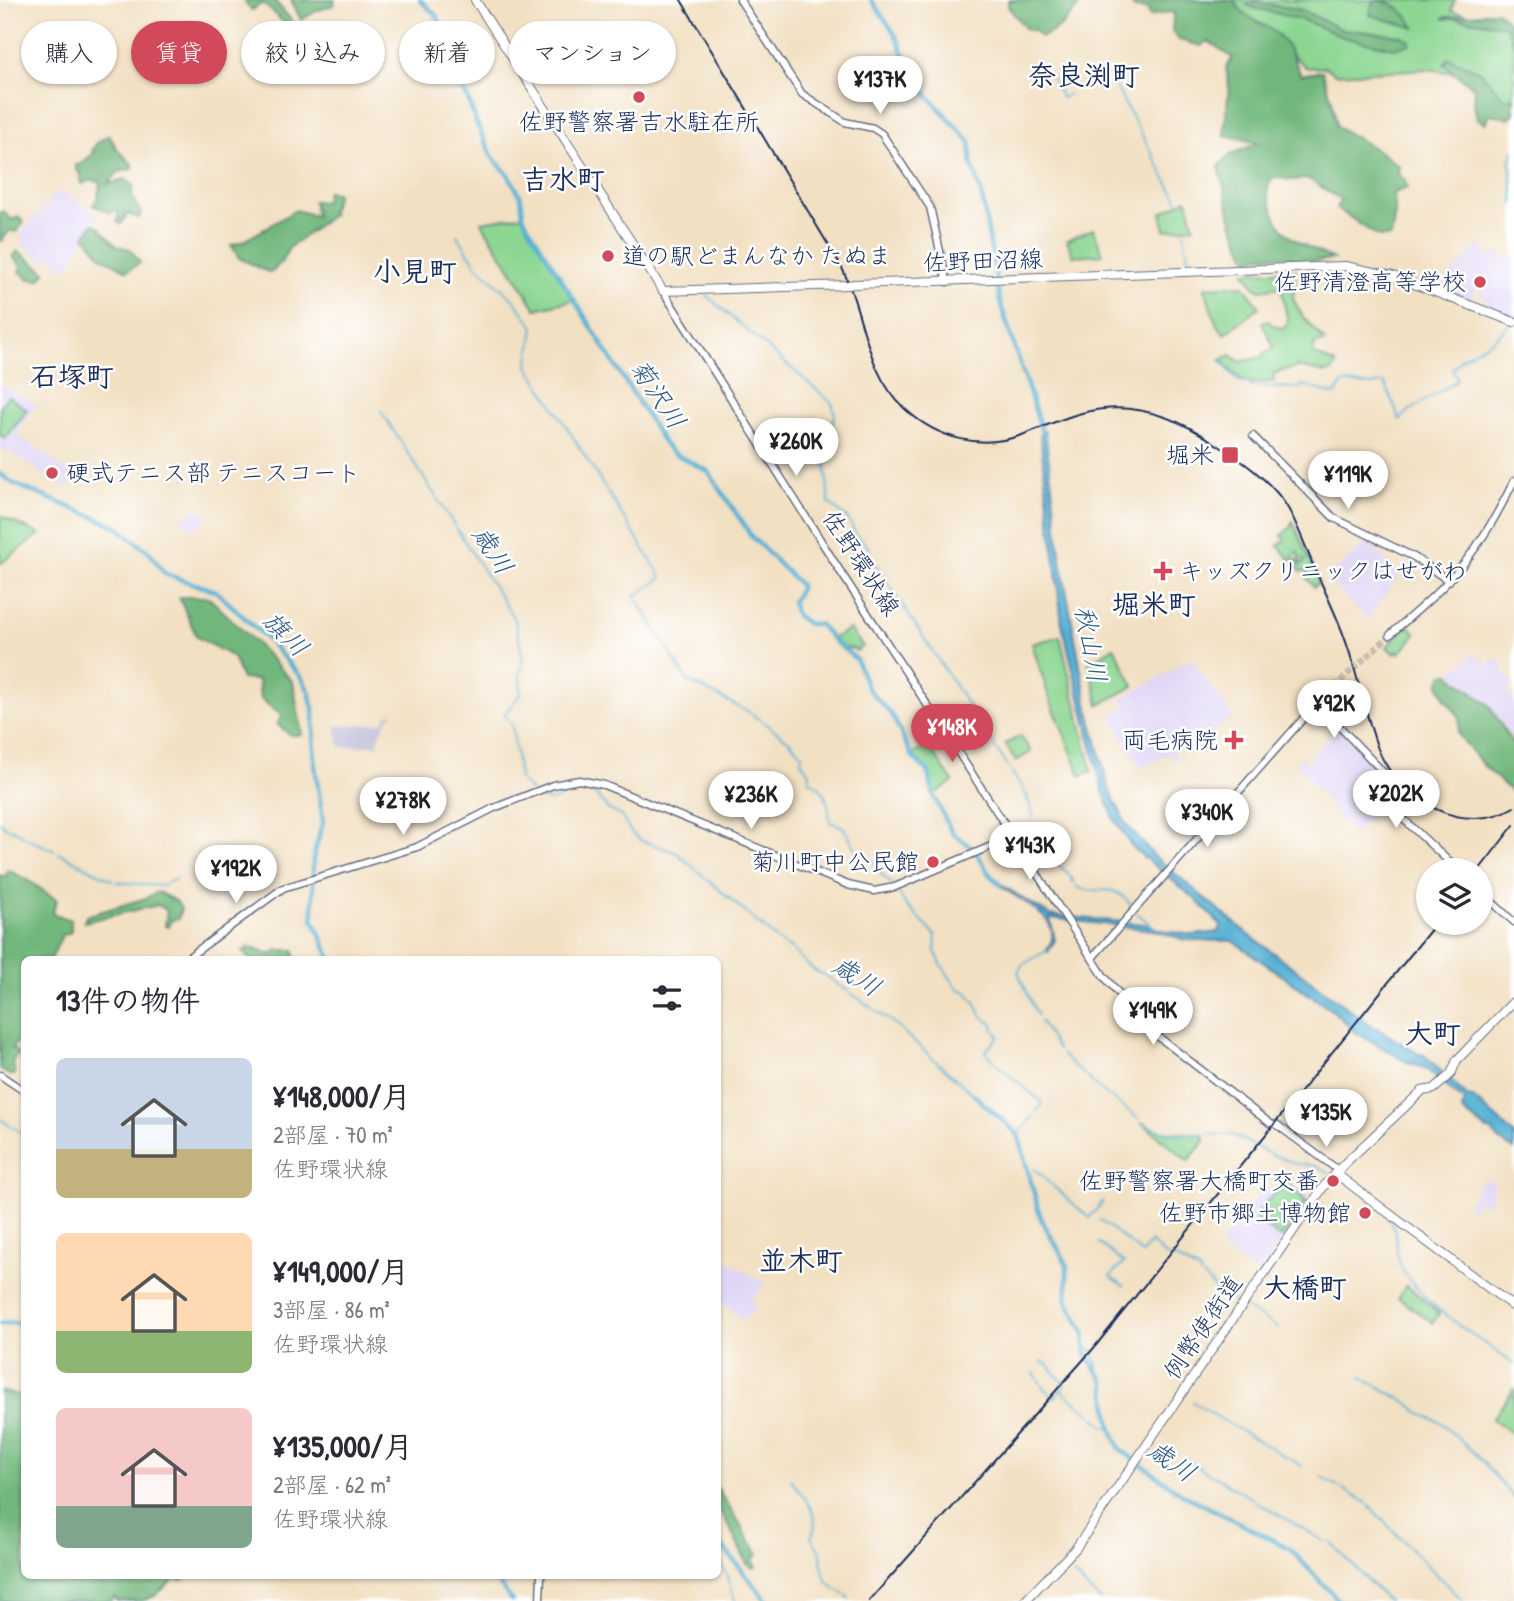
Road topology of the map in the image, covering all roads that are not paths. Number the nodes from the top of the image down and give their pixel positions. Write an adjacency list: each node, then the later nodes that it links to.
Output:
1 (475, 0): 4 (main road)
2 (740, 0): 3 (main road)
3 (947, 282): 4 (main road, 佐野田沼線); 5 (main road, 佐野田沼線)
4 (663, 291): 12 (main road, 佐野環状線)
5 (1514, 322)
6 (1253, 436): 8 (main road)
7 (1514, 481): 8 (main road)
8 (1449, 581): 9 (main road)
9 (1390, 635)
10 (1334, 687): 11 (main road)
11 (1317, 703): 13 (main road); 17 (main road)
12 (1014, 836): 16 (main road); 17 (main road, 佐野環状線)
13 (1445, 858)
14 (1493, 903): 15 (main road)
15 (1514, 922)
16 (190, 956)
17 (1093, 957): 21 (main road)
18 (1514, 1001): 21 (main road, 例幣使街道)
19 (0, 1074): 20 (main road)
20 (21, 1084)
21 (1337, 1171): 22 (main road); 25 (main road, 例幣使街道)
22 (1514, 1305)
23 (541, 1579): 24 (main road)
24 (540, 1601)
25 (1026, 1601)

